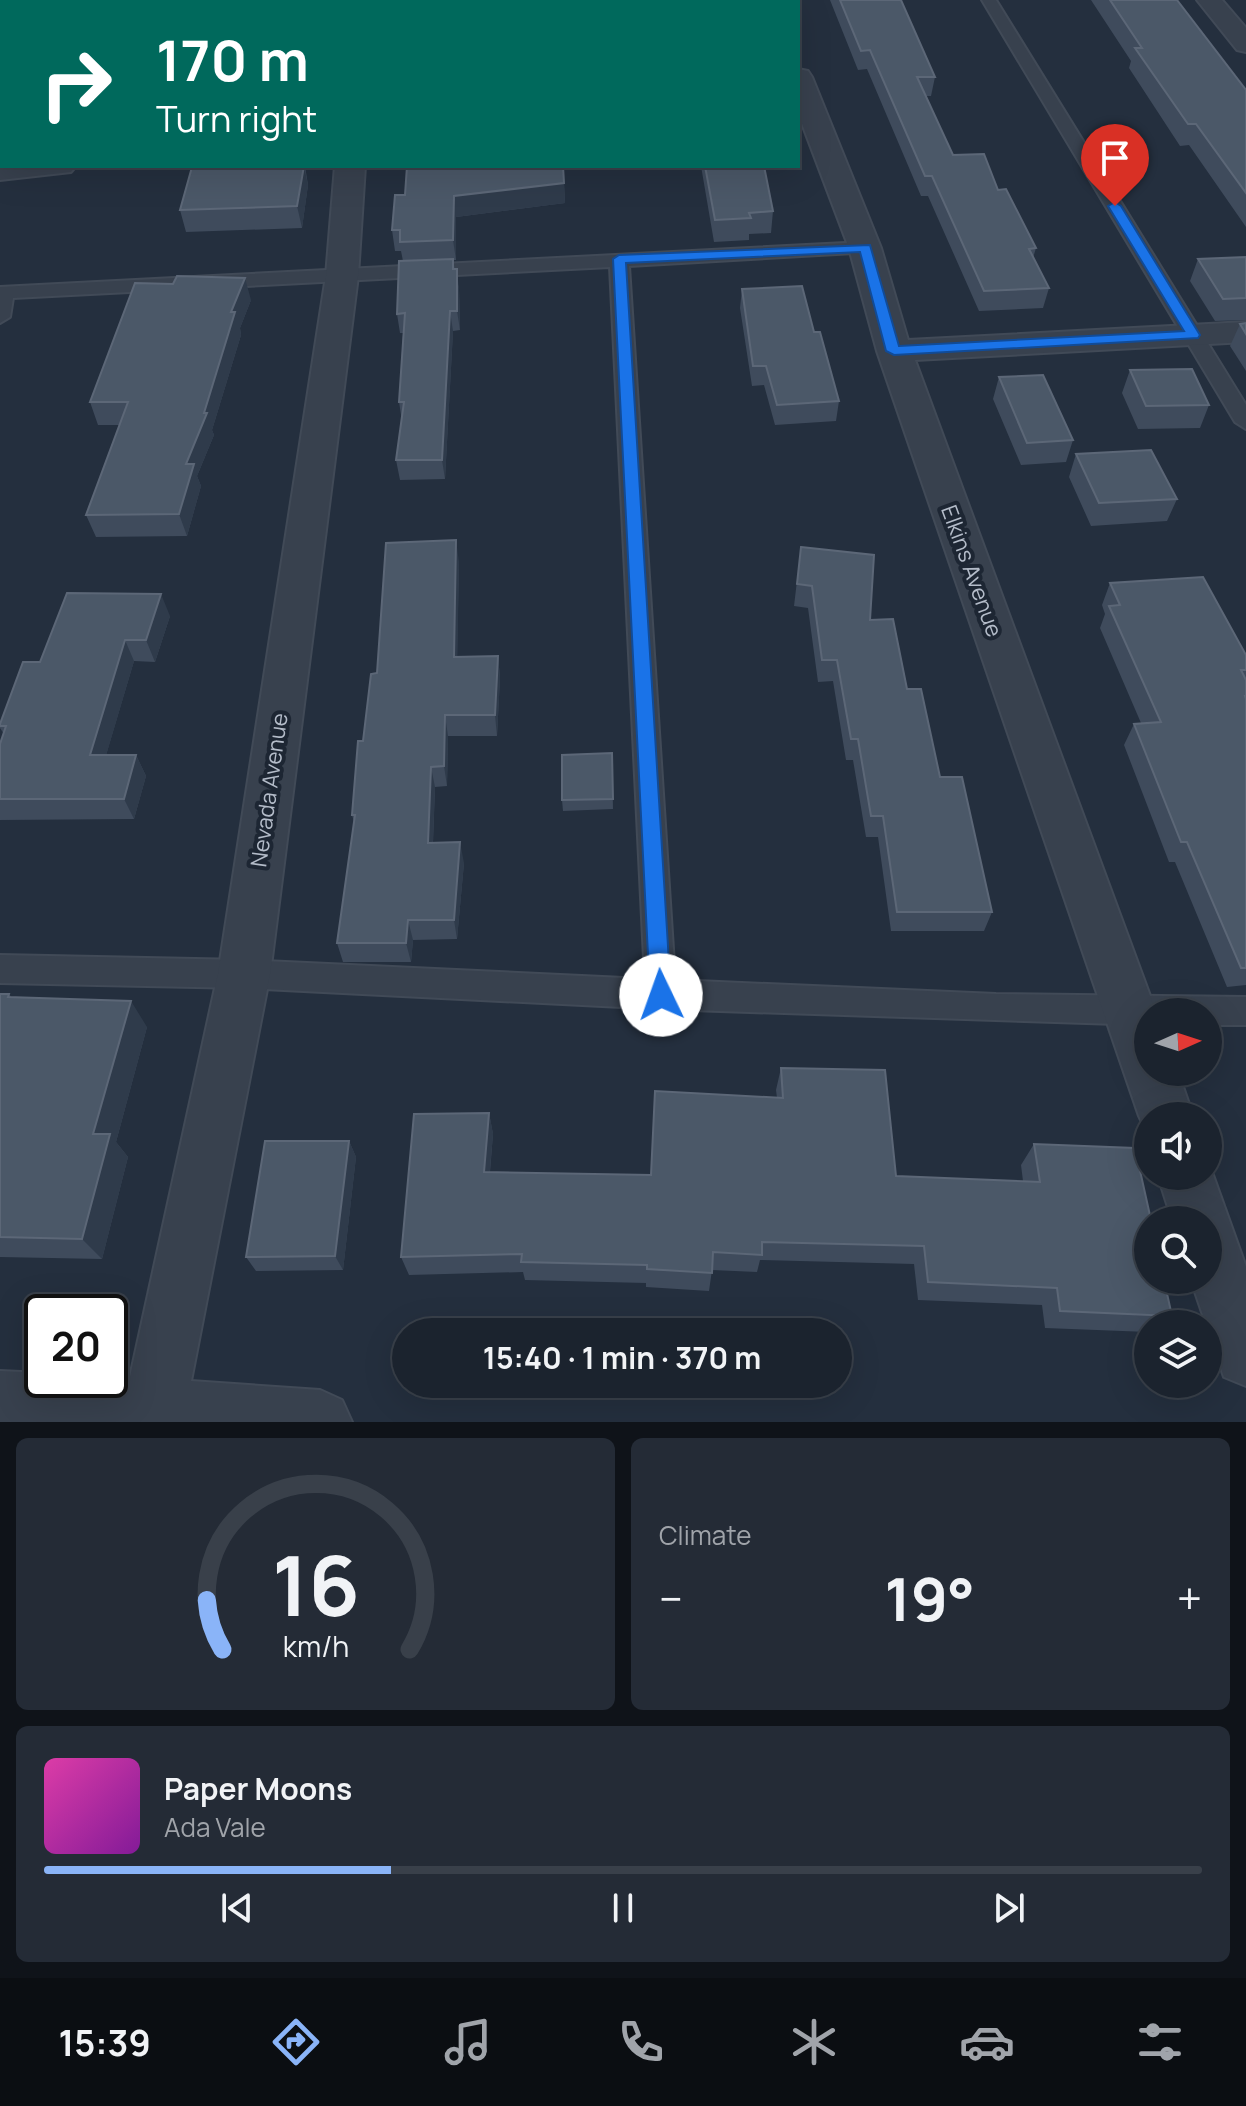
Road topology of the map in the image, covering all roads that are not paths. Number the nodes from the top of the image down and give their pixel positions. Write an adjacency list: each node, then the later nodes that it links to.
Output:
1 (989, 0): 15 (lane)
2 (1209, 0): 3 (street)
3 (1246, 44)
4 (800, 88): 5 (street, Elkins Avenue)
5 (806, 119): 9 (street, Elkins Avenue)
6 (37, 168): 8 (street)
7 (350, 168): 11 (street, Nevada Avenue)
8 (0, 171)
9 (865, 248): 10 (lane); 16 (street, Elkins Avenue)
10 (619, 259): 11 (lane); 20 (lane)
11 (342, 276): 12 (lane); 19 (street, Nevada Avenue)
12 (2, 293): 13 (lane)
13 (0, 317)
14 (1246, 332): 15 (street)
15 (1193, 335): 16 (street); 17 (lane)
16 (894, 351): 22 (street, Elkins Avenue)
17 (1246, 422)
18 (0, 969): 19 (lane)
19 (244, 974): 20 (lane); 27 (street, Nevada Avenue)
20 (661, 995): 22 (lane)
21 (1246, 1011): 22 (lane)
22 (1130, 1012): 23 (street, Elkins Avenue)
23 (1134, 1024)
24 (1222, 1284): 25 (street)
25 (1246, 1355)
26 (0, 1402): 27 (street)
27 (154, 1409): 28 (street)
28 (320, 1422)

